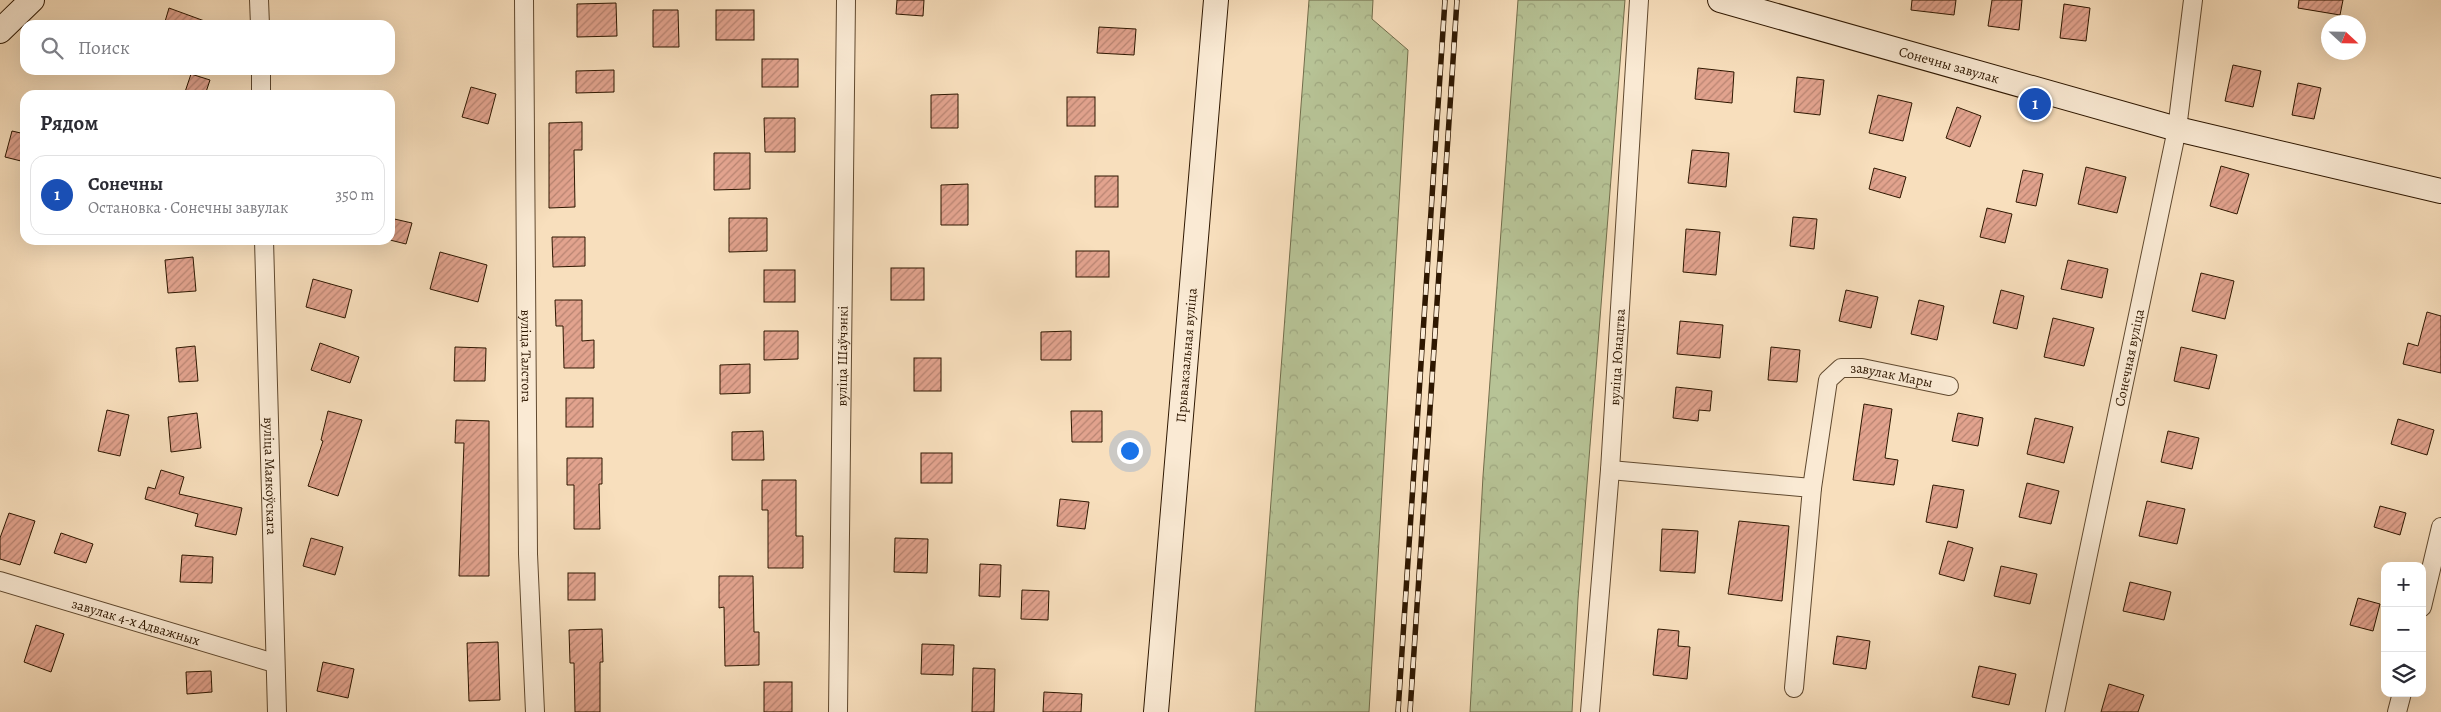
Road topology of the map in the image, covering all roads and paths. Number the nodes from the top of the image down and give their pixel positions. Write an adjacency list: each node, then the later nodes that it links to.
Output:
1 (32, 0): 10 (street)
2 (259, 0): 9 (street)
3 (524, 0): 26 (street, вуліца Талстога)
4 (846, 0): 27 (street, вуліца Шаўчэнкі)
5 (1216, 0): 28 (street, Прывакзальная вуліца)
6 (1639, 0): 17 (street, вуліца Юнацтва)
7 (1720, 0): 13 (street, Сонечны завулак)
8 (2193, 0): 13 (street, Сонечная вуліца)
9 (260, 20)
10 (0, 31)
11 (261, 75): 12 (street)
12 (261, 90)
13 (2177, 129): 14 (street, Сонечны завулак); 30 (street, Сонечная вуліца)
14 (2441, 191)
15 (264, 245): 22 (street, вуліца Маякоўскага)
16 (1949, 386): 18 (street, завулак Мары)
17 (1610, 470): 18 (street); 29 (street, вуліца Юнацтва)
18 (1812, 488): 23 (street, завулак Мары)
19 (2441, 528): 21 (street)
20 (0, 581): 22 (street, завулак 4-х Адважных)
21 (2426, 590)
22 (274, 662): 25 (street, вуліца Маякоўскага)
23 (1794, 688)
24 (2401, 697): 31 (street)
25 (277, 712)
26 (535, 712)
27 (838, 712)
28 (1156, 712)
29 (1590, 712)
30 (2055, 712)
31 (2397, 712)

